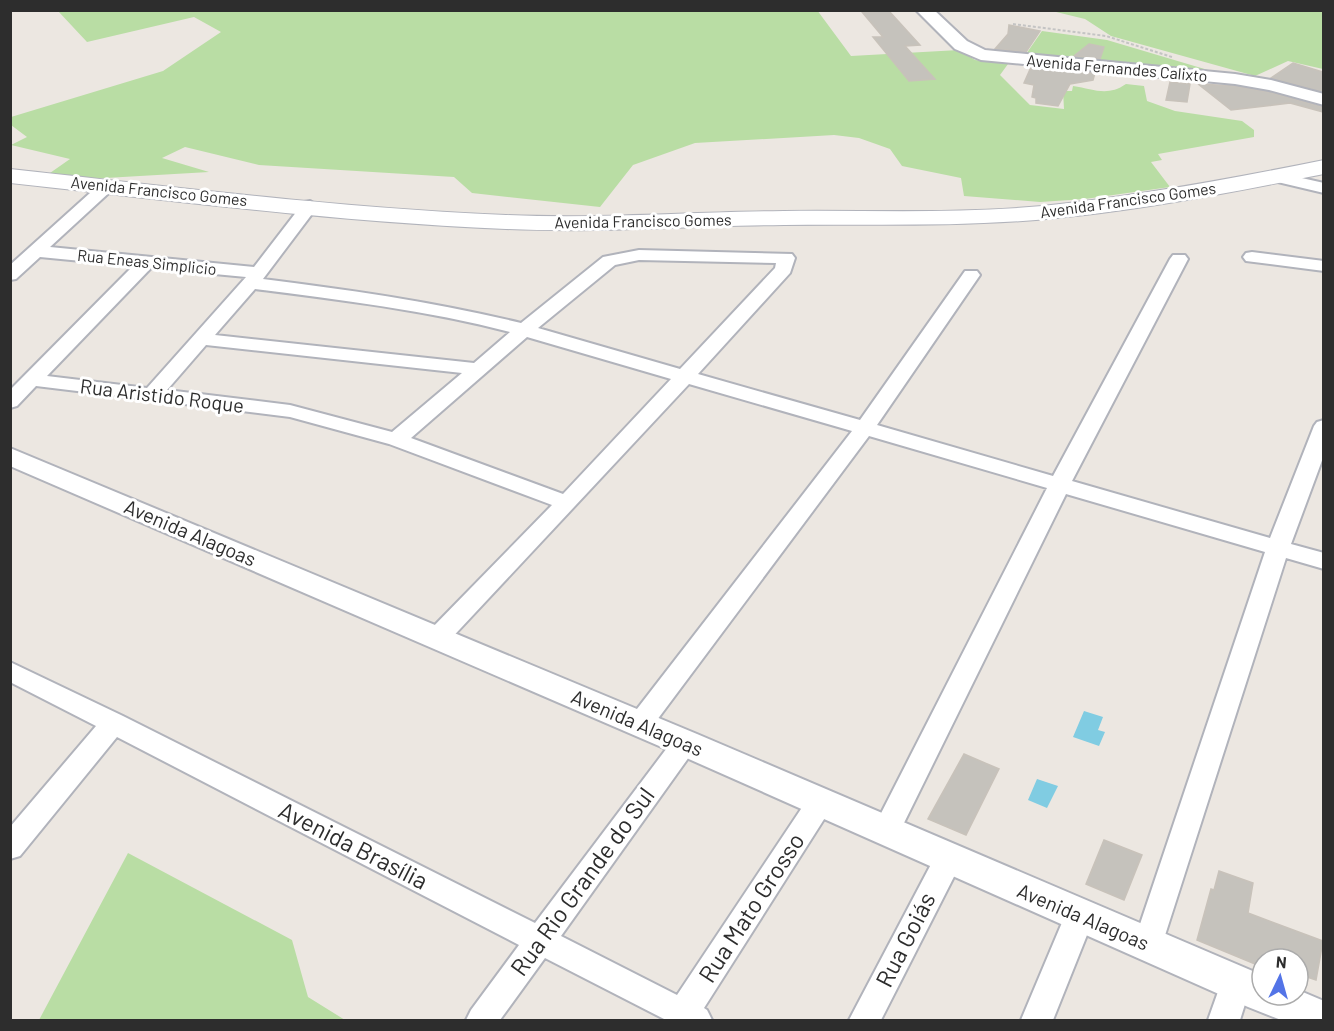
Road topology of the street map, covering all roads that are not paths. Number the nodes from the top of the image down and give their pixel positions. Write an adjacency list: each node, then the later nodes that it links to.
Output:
1 (924, 10): 2 (street, Avenida Fernandes Calixto)
2 (1323, 100)
3 (1323, 167): 5 (main road, Avenida Francisco Gomes)
4 (10, 176): 6 (main road, Avenida Francisco Gomes)
5 (1275, 177): 7 (street); 8 (main road, Avenida Francisco Gomes)
6 (106, 187): 8 (main road, Avenida Francisco Gomes); 9 (street)
7 (1323, 188)
8 (310, 206): 16 (street)
9 (36, 251): 12 (street, Rua Eneas Simplicio); 14 (street)
10 (1252, 257): 13 (street)
11 (1179, 259): 28 (street)
12 (147, 262): 16 (street, Rua Eneas Simplicio); 21 (street)
13 (1323, 266)
14 (10, 275)
15 (971, 275): 25 (street)
16 (255, 278): 17 (street, Rua Eneas Simplicio); 18 (street)
17 (524, 330): 19 (street); 20 (street, Rua Eneas Simplicio); 20 (street)
18 (202, 339): 19 (street); 22 (street)
19 (478, 369): 26 (street)
20 (685, 378): 25 (street, Rua Eneas Simplicio); 29 (street)
21 (33, 380): 22 (street, Rua Aristido Roque); 23 (street)
22 (151, 396): 26 (street, Rua Aristido Roque)
23 (10, 402)
24 (1323, 426): 30 (street)
25 (864, 428): 28 (street, Rua Eneas Simplicio); 35 (street)
26 (396, 440): 29 (street, Rua Aristido Roque)
27 (12, 459): 32 (street, Avenida Alagoas)
28 (1060, 484): 30 (street, Rua Eneas Simplicio); 38 (street)
29 (567, 503): 32 (street)
30 (1278, 547): 31 (street, Rua Eneas Simplicio); 43 (street)
31 (1323, 561)
32 (437, 638): 35 (street, Avenida Alagoas)
33 (10, 671): 34 (street, Avenida Brasília)
34 (114, 723): 39 (street); 42 (street, Avenida Brasília)
35 (639, 725): 36 (street, Avenida Alagoas)
36 (685, 743): 37 (street, Avenida Alagoas); 42 (street, Rua Rio Grande do Sul)
37 (821, 802): 38 (street, Avenida Alagoas); 47 (street, Rua Mato Grosso)
38 (886, 831): 40 (street, Avenida Alagoas)
39 (10, 848)
40 (948, 859): 41 (street, Avenida Alagoas); 49 (street, Rua Goiás)
41 (1080, 915): 43 (street, Avenida Alagoas); 50 (street)
42 (539, 942): 47 (street, Avenida Brasília); 48 (street, Rua Rio Grande do Sul)
43 (1148, 945): 44 (street, Avenida Alagoas)
44 (1250, 988)
45 (1250, 994): 51 (street)
46 (1293, 1007): 52 (street, Avenida Alagoas)
47 (690, 1017)
48 (482, 1020)
49 (865, 1020)
50 (1037, 1020)
51 (1224, 1020)
52 (1323, 1020)

